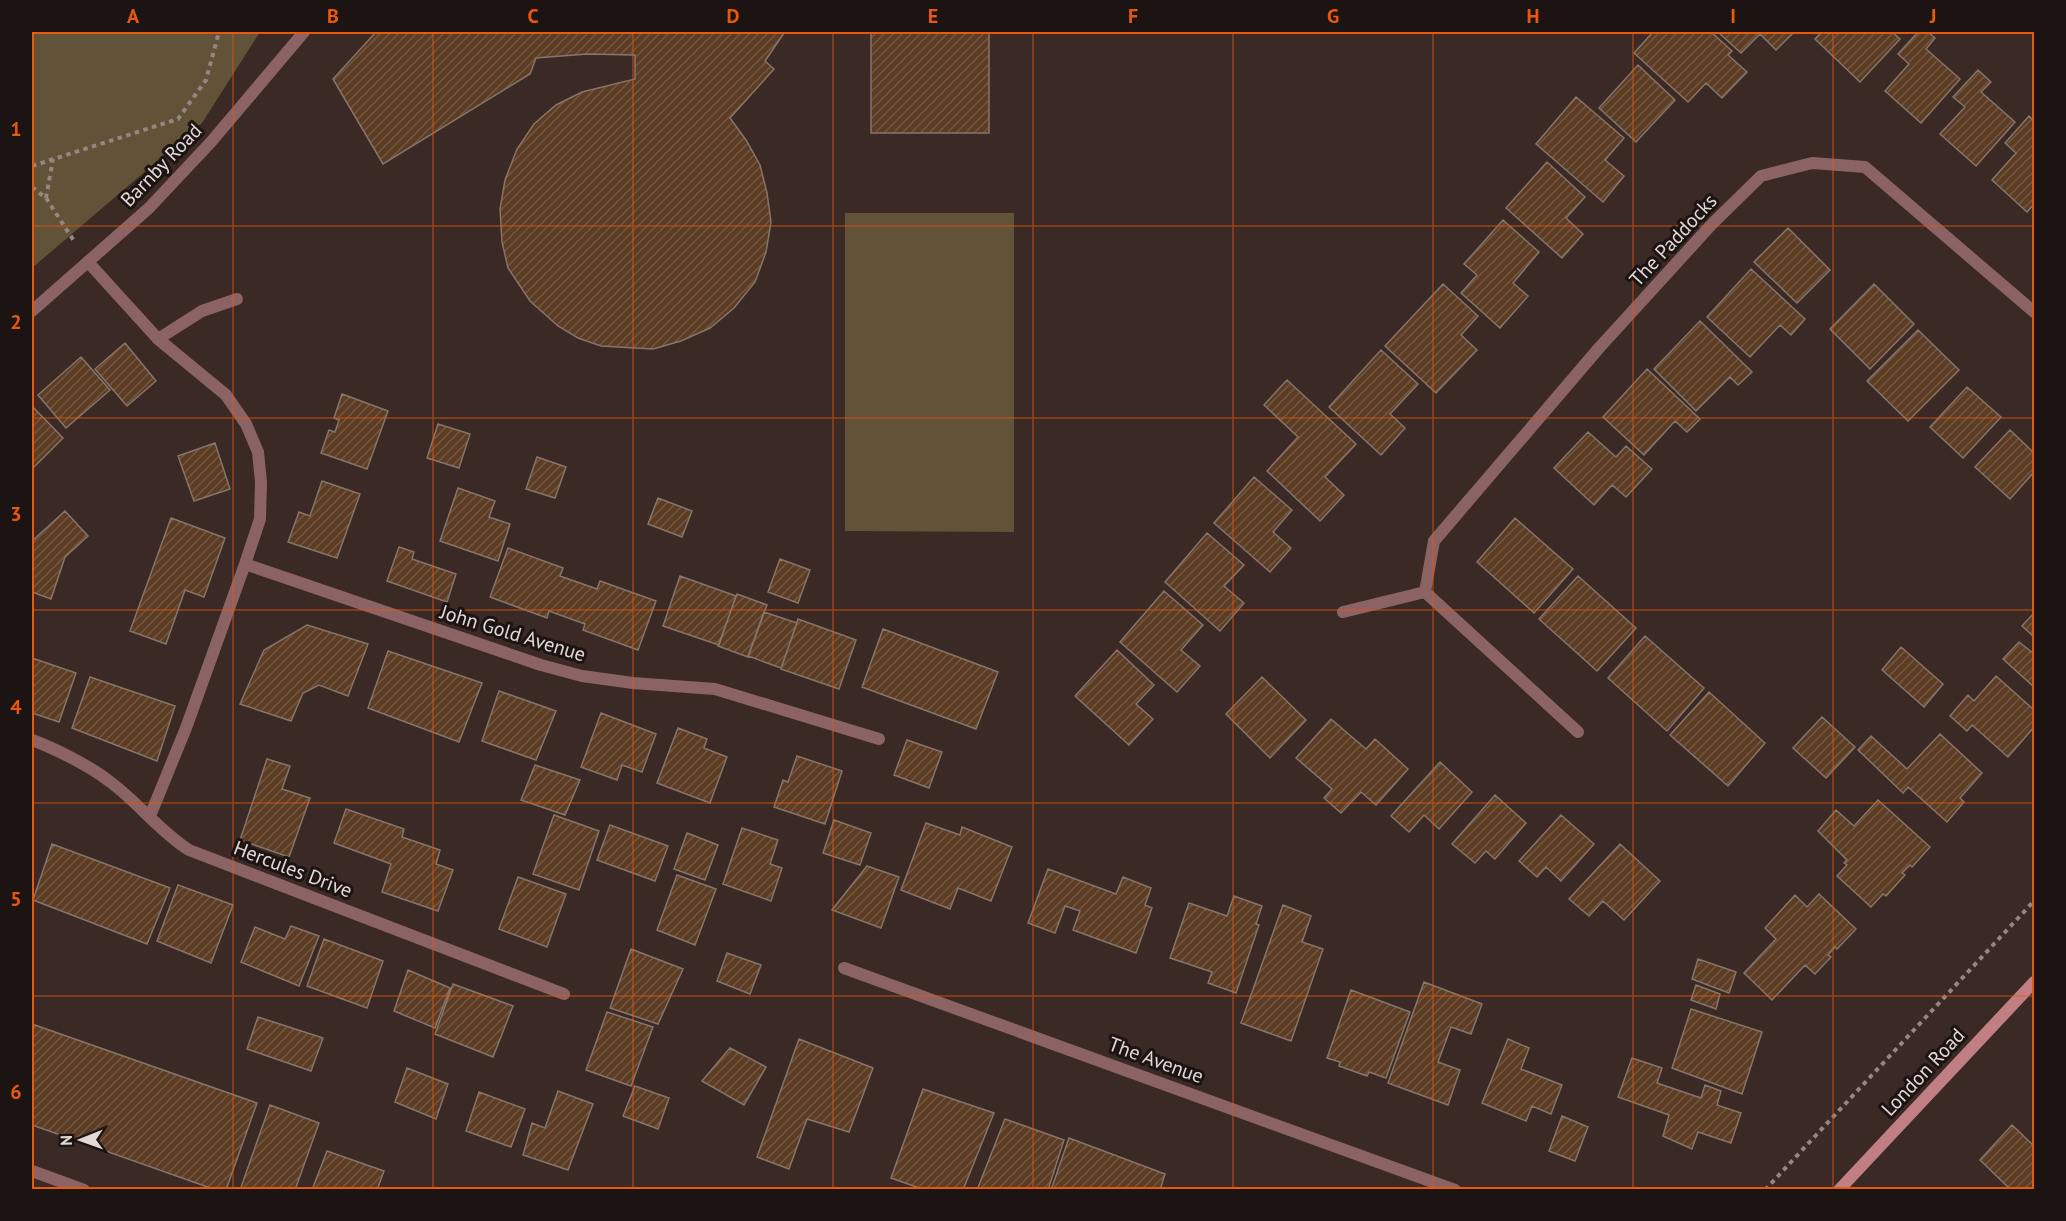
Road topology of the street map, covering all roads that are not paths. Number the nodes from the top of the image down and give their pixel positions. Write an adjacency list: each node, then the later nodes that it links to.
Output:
1 (304, 32): 2 (street, Barnby Road)
2 (88, 262): 4 (street, Barnby Road); 6 (street)
3 (237, 299): 6 (street)
4 (32, 311)
5 (2034, 312): 8 (street, The Paddocks)
6 (158, 339): 7 (street)
7 (245, 564): 11 (street, John Gold Avenue); 13 (street)
8 (1425, 592): 9 (street); 10 (street)
9 (1343, 612)
10 (1578, 732)
11 (879, 739)
12 (32, 740): 13 (street, Hercules Drive)
13 (150, 816): 16 (street, Hercules Drive)
14 (844, 968): 19 (street, The Avenue)
15 (2034, 982): 20 (main road, London Road)
16 (564, 994)
17 (32, 1172): 18 (street)
18 (84, 1190)
19 (1455, 1190)
20 (1839, 1190)

